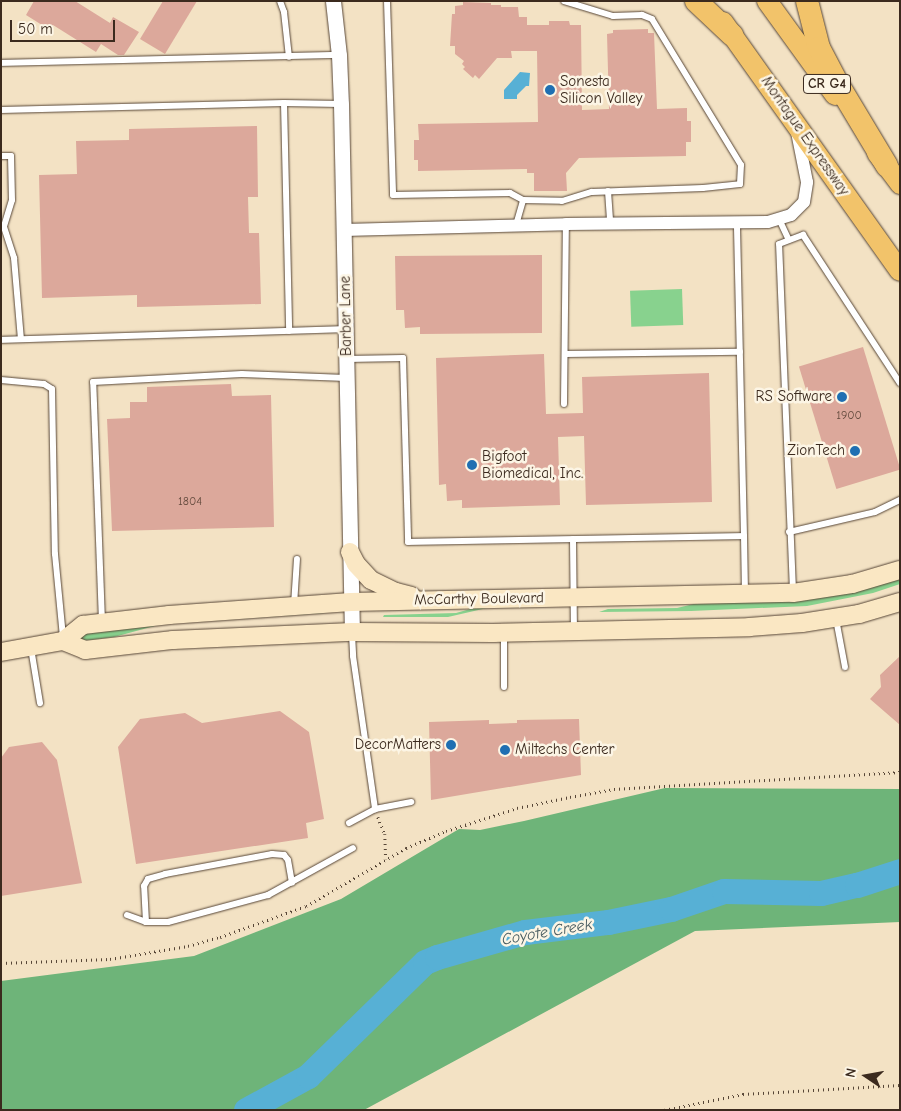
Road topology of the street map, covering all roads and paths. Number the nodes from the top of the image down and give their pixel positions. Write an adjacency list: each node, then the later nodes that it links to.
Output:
1 (280, 1): 11 (lane)
2 (333, 1): 10 (street, Barber Lane)
3 (387, 1): 21 (lane)
4 (564, 1): 20 (lane)
5 (696, 1): 9 (highway)
6 (710, 1): 9 (highway, Montague Expressway / CR G4)
7 (767, 1): 18 (highway, CR G4)
8 (807, 1): 18 (highway)
9 (732, 35): 16 (highway, Montague Expressway / CR G4)
10 (339, 55): 11 (lane); 14 (street, Barber Lane)
11 (289, 57): 12 (lane)
12 (1, 63)
13 (284, 103): 14 (lane); 15 (lane); 31 (lane)
14 (341, 104): 27 (street, Barber Lane)
15 (1, 110)
16 (795, 122): 22 (street); 29 (highway, Montague Expressway / CR G4)
17 (1, 156): 32 (lane)
18 (887, 166): 19 (highway, CR G4)
19 (900, 184)
20 (608, 191): 21 (lane); 25 (lane)
21 (523, 200): 26 (lane)
22 (785, 217): 23 (street); 28 (lane)
23 (737, 222): 25 (street); 34 (lane)
24 (566, 224): 25 (street); 26 (street); 35 (lane)
25 (610, 224)
26 (516, 225): 27 (street)
27 (344, 230): 30 (street, Barber Lane)
28 (789, 240): 39 (lane); 42 (lane)
29 (900, 271)
30 (346, 329): 31 (lane); 36 (street, Barber Lane)
31 (289, 331): 32 (lane)
32 (21, 339): 33 (lane)
33 (1, 340)
34 (740, 352): 35 (lane); 43 (lane)
35 (565, 354): 40 (lane)
36 (347, 359): 37 (street, Barber Lane); 44 (lane)
37 (347, 378): 45 (street, Barber Lane); 56 (lane)
38 (1, 380): 60 (lane)
39 (900, 383)
40 (564, 404)
41 (900, 500): 42 (lane)
42 (789, 532): 48 (lane)
43 (744, 536): 44 (lane); 49 (lane)
44 (573, 539): 50 (lane)
45 (350, 552): 51 (main road); 52 (street, Barber Lane)
46 (297, 559): 54 (lane)
47 (900, 570): 48 (main road, McCarthy Boulevard)
48 (793, 593): 49 (main road, McCarthy Boulevard)
49 (745, 594): 50 (main road, McCarthy Boulevard)
50 (573, 598): 51 (main road, McCarthy Boulevard); 57 (lane)
51 (430, 600): 52 (main road, McCarthy Boulevard)
52 (351, 602): 54 (main road, McCarthy Boulevard); 58 (street, Barber Lane)
53 (900, 602): 55 (main road)
54 (294, 606): 56 (main road, McCarthy Boulevard)
55 (836, 618): 57 (main road); 63 (lane)
56 (102, 623): 60 (main road, McCarthy Boulevard)
57 (574, 631): 59 (main road)
58 (352, 632): 59 (main road); 60 (main road); 68 (lane)
59 (504, 633): 64 (lane)
60 (63, 641): 61 (main road, McCarthy Boulevard)
61 (30, 647): 62 (main road, McCarthy Boulevard); 65 (lane)
62 (1, 652)
63 (845, 667)
64 (504, 687)
65 (40, 703)
66 (900, 772): 71 (path)
67 (411, 802): 68 (lane)
68 (375, 809): 69 (lane); 71 (path)
69 (349, 823)
70 (353, 848): 72 (lane)
71 (386, 859): 75 (path)
72 (292, 883): 74 (lane); 74 (lane)
73 (127, 915): 74 (lane)
74 (146, 922)
75 (1, 963)
76 (900, 1085): 77 (path)
77 (664, 1110)

